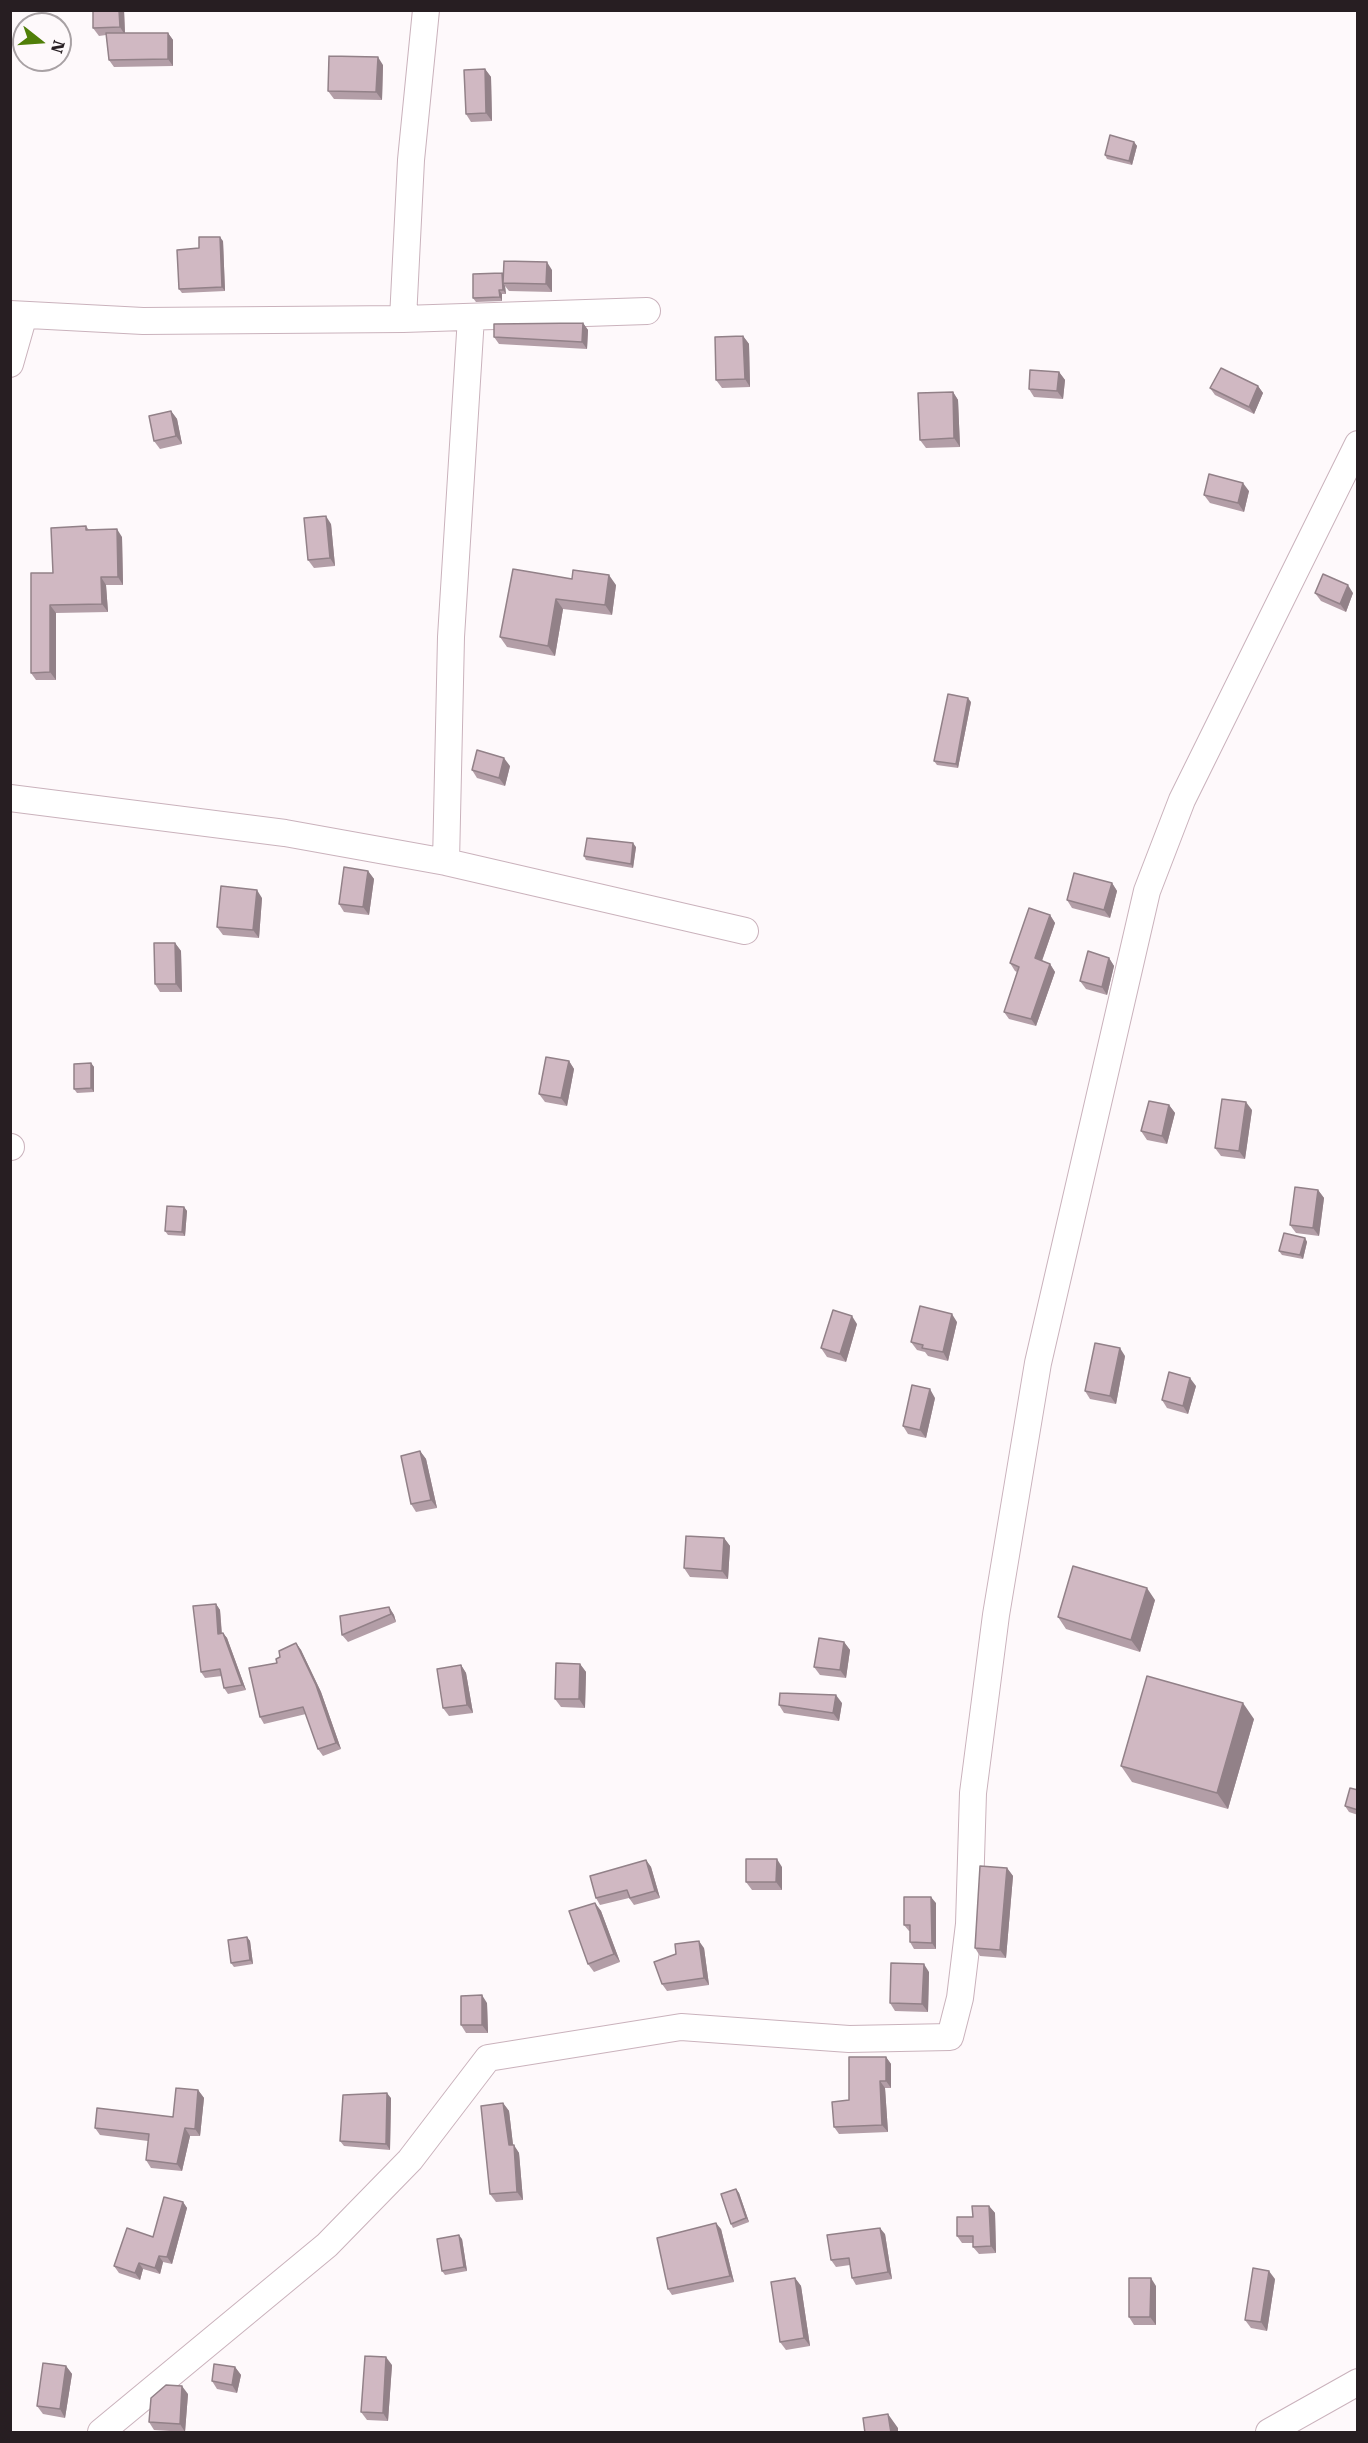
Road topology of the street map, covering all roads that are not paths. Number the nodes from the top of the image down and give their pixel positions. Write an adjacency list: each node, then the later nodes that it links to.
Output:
1 (426, 10): 5 (street)
2 (647, 311): 4 (street)
3 (17, 314): 5 (street); 6 (street)
4 (471, 317): 5 (street); 9 (street)
5 (403, 319)
6 (10, 364)
7 (1358, 444): 12 (street)
8 (10, 798): 9 (street)
9 (446, 862): 10 (street)
10 (745, 931)
11 (1358, 2382): 13 (street)
12 (101, 2433)
13 (1269, 2433)

